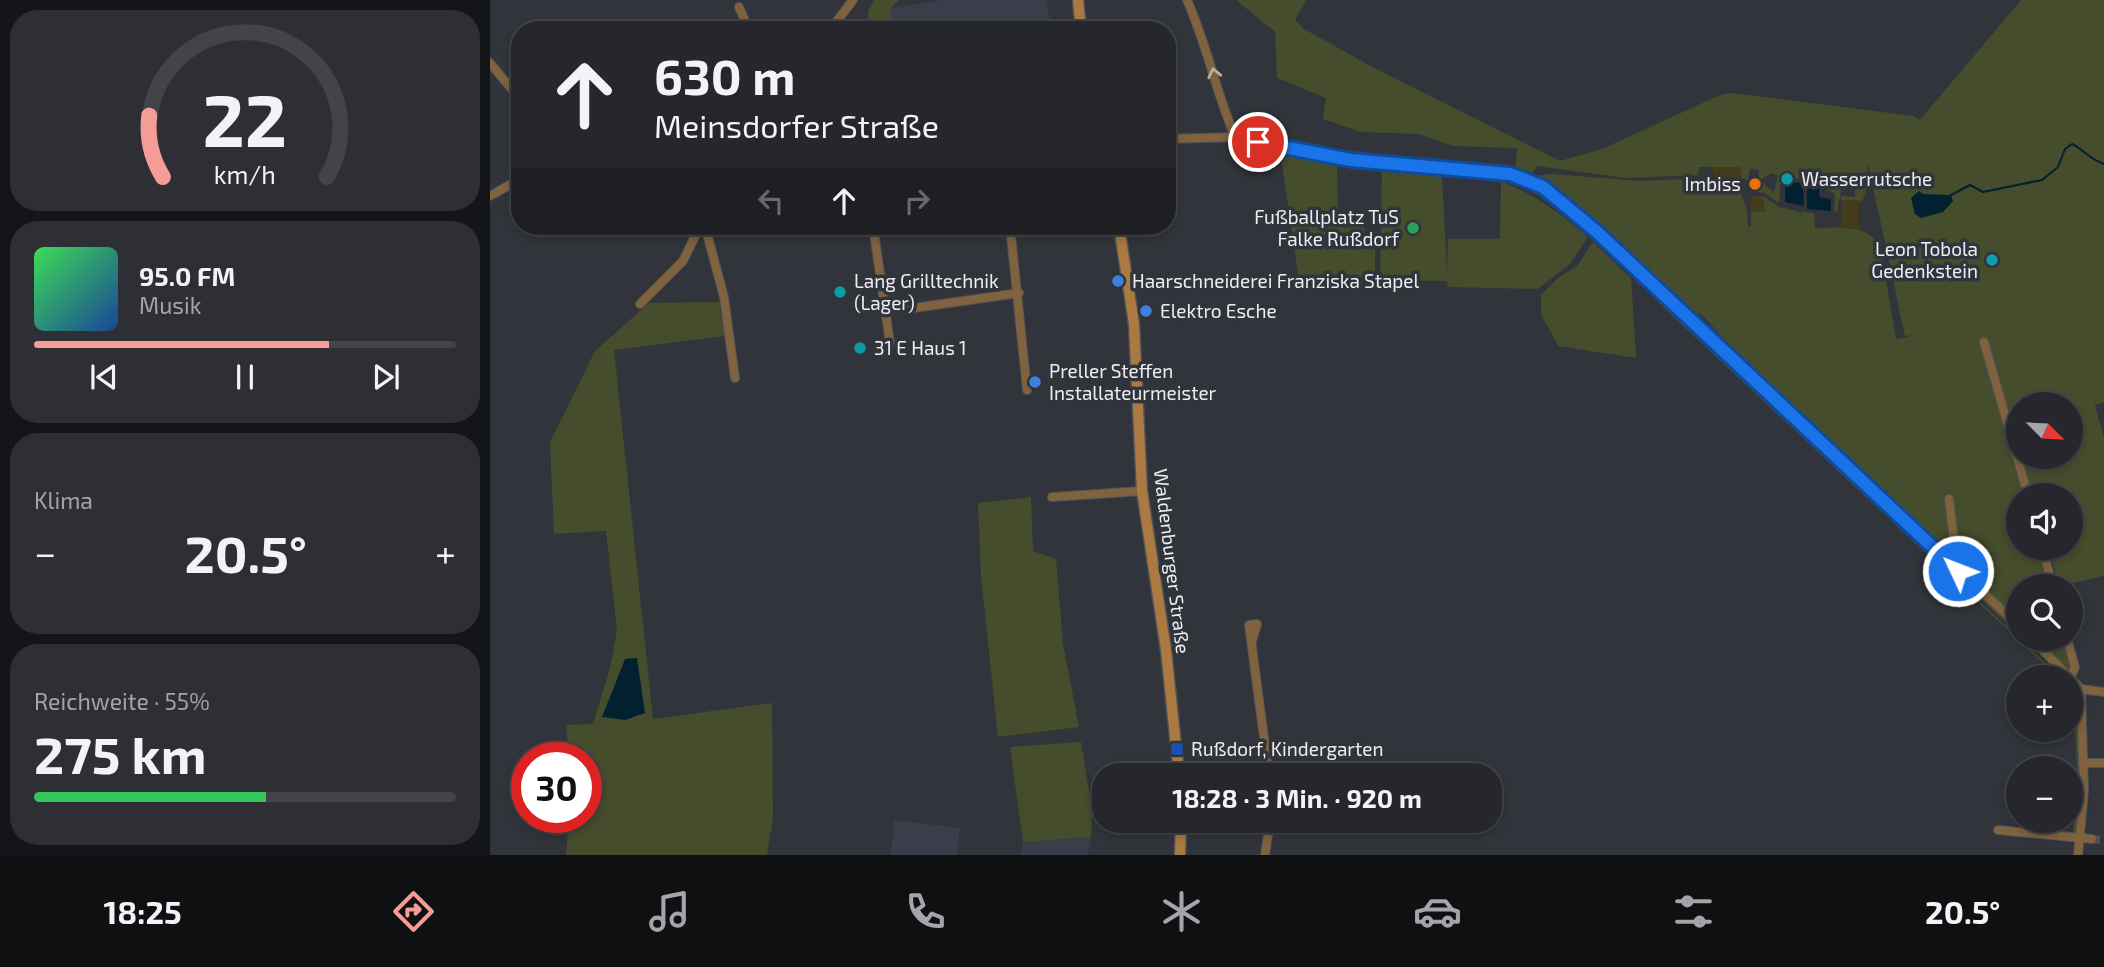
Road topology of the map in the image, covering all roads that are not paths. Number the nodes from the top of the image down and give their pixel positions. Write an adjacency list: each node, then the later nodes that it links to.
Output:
1 (853, 0): 6 (street)
2 (1078, 0): 7 (main road)
3 (1187, 0): 10 (street, one-way to 3)
4 (739, 7): 5 (street)
5 (745, 21)
6 (837, 21)
7 (1080, 21)
8 (490, 64): 9 (street)
9 (511, 88)
10 (1234, 137): 11 (street); 30 (street)
11 (1176, 139)
12 (511, 184): 13 (street)
13 (490, 196)
14 (695, 235): 20 (street)
15 (707, 235): 24 (street)
16 (874, 235): 23 (street)
17 (1011, 235): 19 (street)
18 (1120, 235): 27 (main road, Waldenburger Straße)
19 (1019, 293): 21 (street); 25 (street)
20 (640, 304)
21 (907, 309)
22 (1984, 342): 26 (street)
23 (890, 343)
24 (735, 378)
25 (1027, 390)
26 (2025, 483)
27 (1142, 491): 28 (street); 39 (main road, Waldenburger Straße)
28 (1052, 497)
29 (1949, 499): 30 (street)
30 (1958, 571): 31 (street)
31 (2006, 614)
32 (1252, 641): 40 (street)
33 (2045, 651): 34 (street)
34 (2059, 665)
35 (2083, 689): 36 (street)
36 (2104, 692)
37 (2083, 738): 41 (street)
38 (2104, 762): 41 (street)
39 (1178, 763)
40 (1267, 763)
41 (2084, 763): 45 (street)
42 (1998, 830): 45 (street)
43 (1181, 833): 47 (main road)
44 (1268, 833): 48 (street)
45 (2080, 838): 46 (street); 49 (street)
46 (2092, 839)
47 (1180, 855)
48 (1265, 855)
49 (2078, 855)

